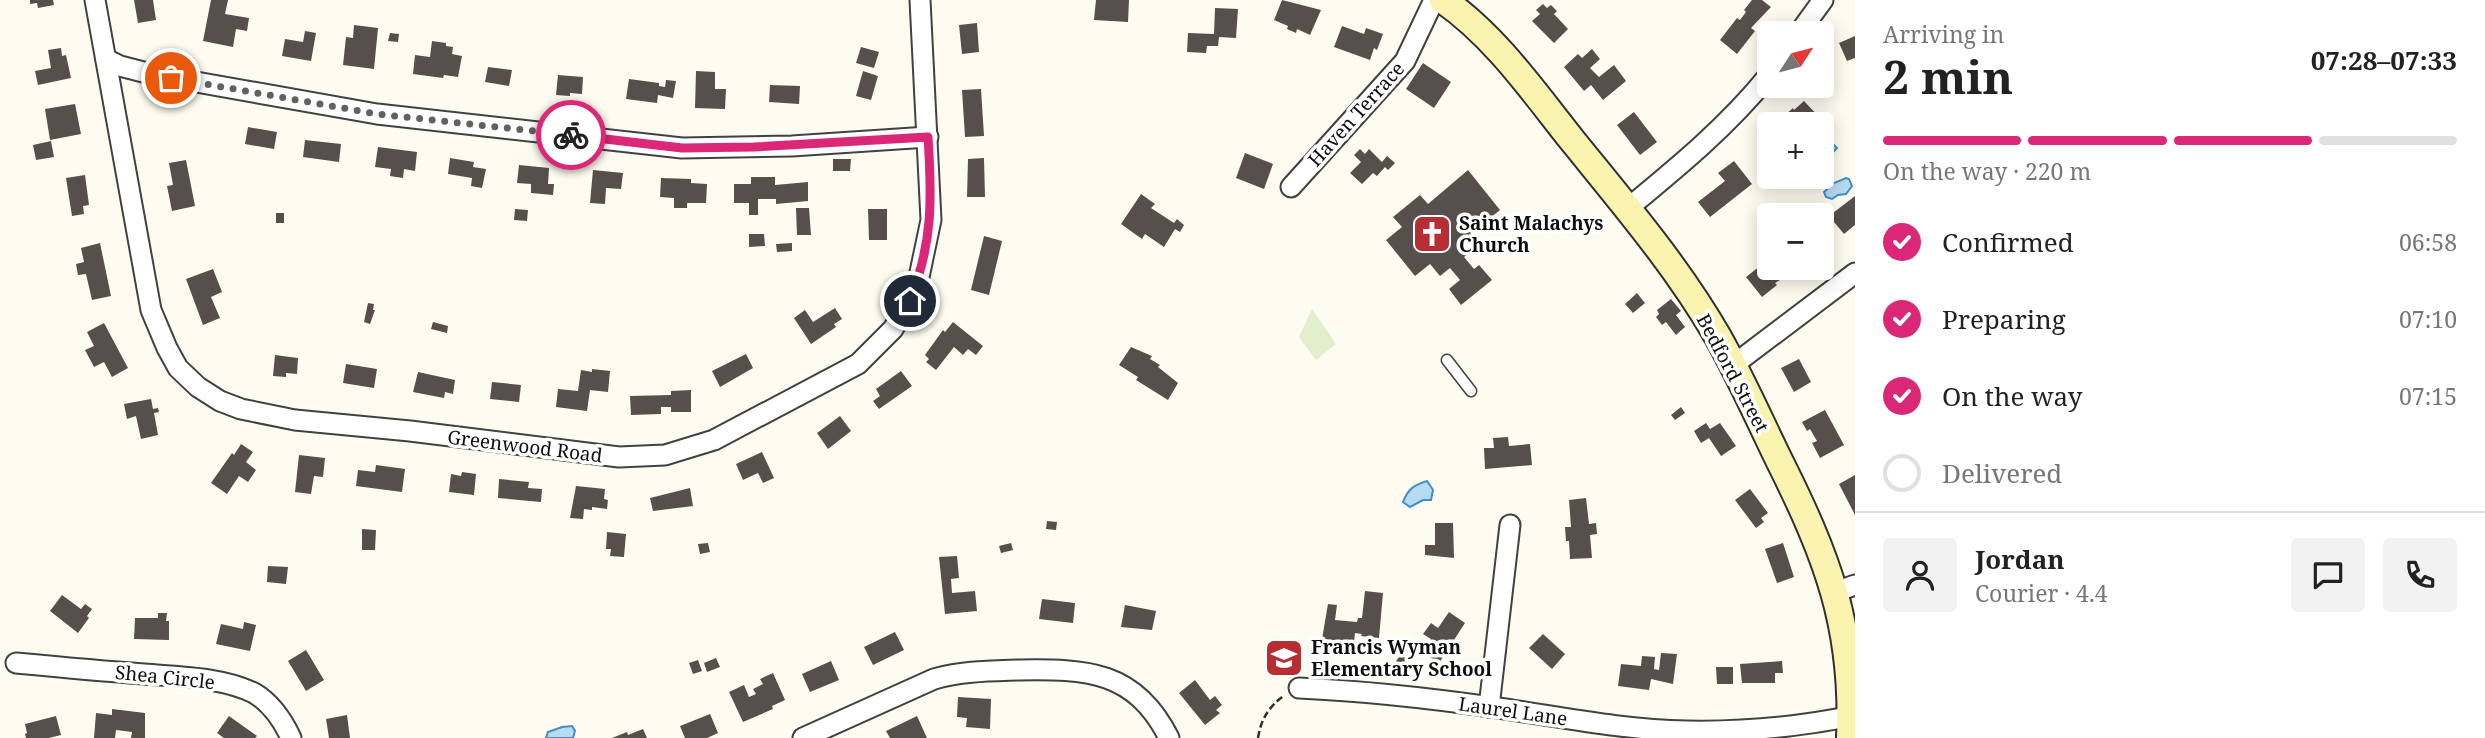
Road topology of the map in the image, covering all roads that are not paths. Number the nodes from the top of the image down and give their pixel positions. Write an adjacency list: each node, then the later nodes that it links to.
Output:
1 (95, 0): 7 (street, Greenwood Road)
2 (920, 0): 9 (street, Greenwood Road)
3 (1434, 0): 10 (street, Haven Terrace)
4 (1443, 0): 11 (main road, Bedford Street)
5 (1823, 0): 6 (street)
6 (1808, 21)
7 (106, 59): 9 (street); 9 (street, Greenwood Road)
8 (1757, 89): 11 (street)
9 (928, 137)
10 (1291, 187)
11 (1627, 209): 14 (main road, Bedford Street)
12 (1855, 274): 14 (street)
13 (1447, 360): 15 (lane)
14 (1732, 366): 17 (main road, Bedford Street)
15 (1471, 391)
16 (1510, 525): 20 (street)
17 (1847, 588): 21 (main road, Bedford Street)
18 (16, 663): 22 (street, Shea Circle)
19 (1300, 688): 20 (street, Laurel Lane)
20 (1489, 707): 21 (street, Laurel Lane)
21 (1852, 723)
22 (291, 738)
23 (803, 738): 24 (street)
24 (1169, 738)

